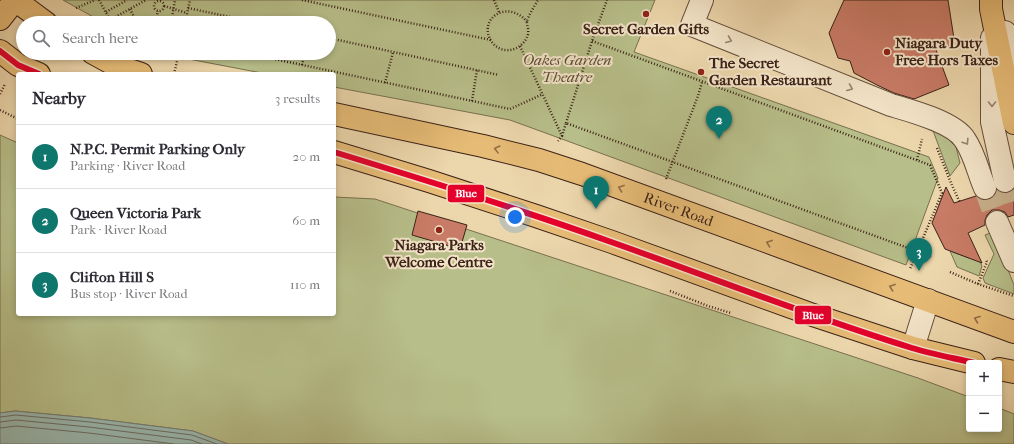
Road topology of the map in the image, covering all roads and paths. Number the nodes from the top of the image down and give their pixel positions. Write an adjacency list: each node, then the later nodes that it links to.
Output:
1 (15, 0): 24 (main road); 32 (main road)
2 (95, 0): 16 (path)
3 (100, 0): 21 (path)
4 (127, 0): 21 (path)
5 (146, 0): 18 (path)
6 (175, 0): 19 (path)
7 (190, 0): 17 (path)
8 (302, 0): 36 (path)
9 (494, 0): 22 (path)
10 (538, 0): 33 (path)
11 (607, 0): 37 (path)
12 (702, 0): 72 (lane, one-way to 72)
13 (155, 1): 15 (path); 20 (path)
14 (993, 3): 34 (lane); 63 (main road); 70 (lane, one-way to 70)
15 (164, 6): 19 (path); 20 (path)
16 (76, 8)
17 (188, 8): 23 (path); 31 (path)
18 (130, 9): 26 (path); 27 (path)
19 (174, 9): 23 (path); 29 (path)
20 (158, 11): 28 (path)
21 (106, 12): 25 (path)
22 (499, 12): 33 (path); 36 (path)
23 (187, 13): 30 (path)
24 (37, 16)
25 (108, 16)
26 (117, 16)
27 (134, 16)
28 (157, 16)
29 (172, 16)
30 (186, 16)
31 (225, 16)
32 (0, 19)
33 (527, 22): 38 (path)
34 (1010, 35): 46 (lane)
35 (336, 40): 40 (path)
36 (491, 40): 38 (path)
37 (592, 41): 54 (path); 62 (path)
38 (520, 46): 56 (path)
39 (0, 51): 48 (main road)
40 (393, 52): 47 (path); 55 (path)
41 (106, 60): 49 (main road)
42 (177, 60): 50 (path)
43 (279, 60): 45 (path)
44 (303, 60): 45 (path)
45 (302, 65): 51 (path)
46 (1014, 66)
47 (477, 70): 53 (path); 58 (path)
48 (34, 72)
49 (135, 72)
50 (174, 72)
51 (335, 72)
52 (336, 72): 55 (path)
53 (499, 75)
54 (702, 82): 67 (path); 68 (path)
55 (386, 83): 58 (path)
56 (540, 87)
57 (543, 94): 58 (path)
58 (472, 101)
59 (0, 110): 61 (path)
60 (336, 114): 83 (main road, River Road, one-way to 60)
61 (16, 118)
62 (566, 123): 64 (path); 68 (path)
63 (1014, 123)
64 (562, 136)
65 (922, 138): 67 (path)
66 (336, 153): 85 (main road)
67 (917, 160): 75 (path)
68 (672, 162): 69 (path); 75 (path)
69 (666, 180)
70 (1005, 181)
71 (951, 183): 73 (path)
72 (985, 188)
73 (960, 202)
74 (997, 222): 78 (lane)
75 (917, 252): 76 (path); 80 (path)
76 (931, 257)
77 (986, 258): 81 (path)
78 (1014, 261)
79 (950, 272): 81 (path)
80 (908, 273)
81 (978, 284): 82 (path)
82 (1014, 296)
83 (928, 300): 84 (main road, River Road, one-way to 83); 85 (lane)
84 (1014, 332)
85 (913, 348): 86 (main road)
86 (966, 361)
87 (1002, 370): 88 (main road)
88 (1014, 372)

